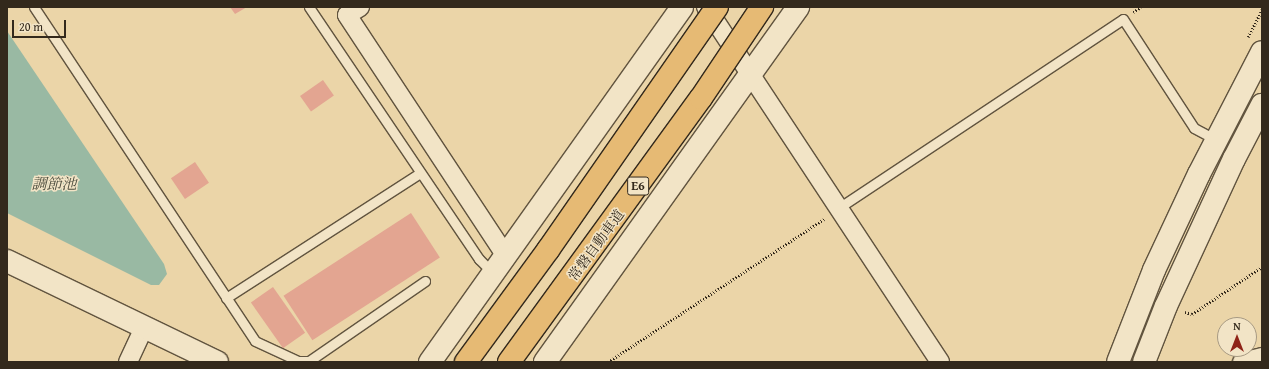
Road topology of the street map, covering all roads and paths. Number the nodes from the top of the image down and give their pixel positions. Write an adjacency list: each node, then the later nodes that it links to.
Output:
1 (34, 7): 21 (lane)
2 (309, 7): 13 (lane)
3 (360, 7): 16 (street)
4 (682, 7): 16 (street)
5 (706, 7): 10 (street)
6 (717, 7): 28 (highway, bridge)
7 (762, 7): 29 (highway, 常磐自動車道 / E6, bridge)
8 (798, 7): 10 (street)
9 (1262, 52): 12 (street)
10 (750, 72): 14 (street); 30 (street)
11 (1262, 105): 22 (street)
12 (1217, 140): 14 (lane); 33 (street)
13 (420, 173): 19 (lane); 21 (lane)
14 (837, 209): 32 (street)
15 (819, 222): 31 (path)
16 (506, 256): 19 (street)
17 (7, 261): 23 (street)
18 (1262, 267): 22 (path)
19 (494, 274): 27 (street)
20 (425, 281): 21 (lane)
21 (226, 298)
22 (1166, 306): 34 (street)
23 (144, 328): 25 (street); 26 (street)
24 (1262, 358): 35 (street)
25 (128, 362)
26 (217, 362)
27 (430, 362)
28 (466, 362)
29 (509, 362)
30 (545, 362)
31 (608, 362)
32 (940, 362)
33 (1118, 362)
34 (1144, 362)
35 (1242, 362)

